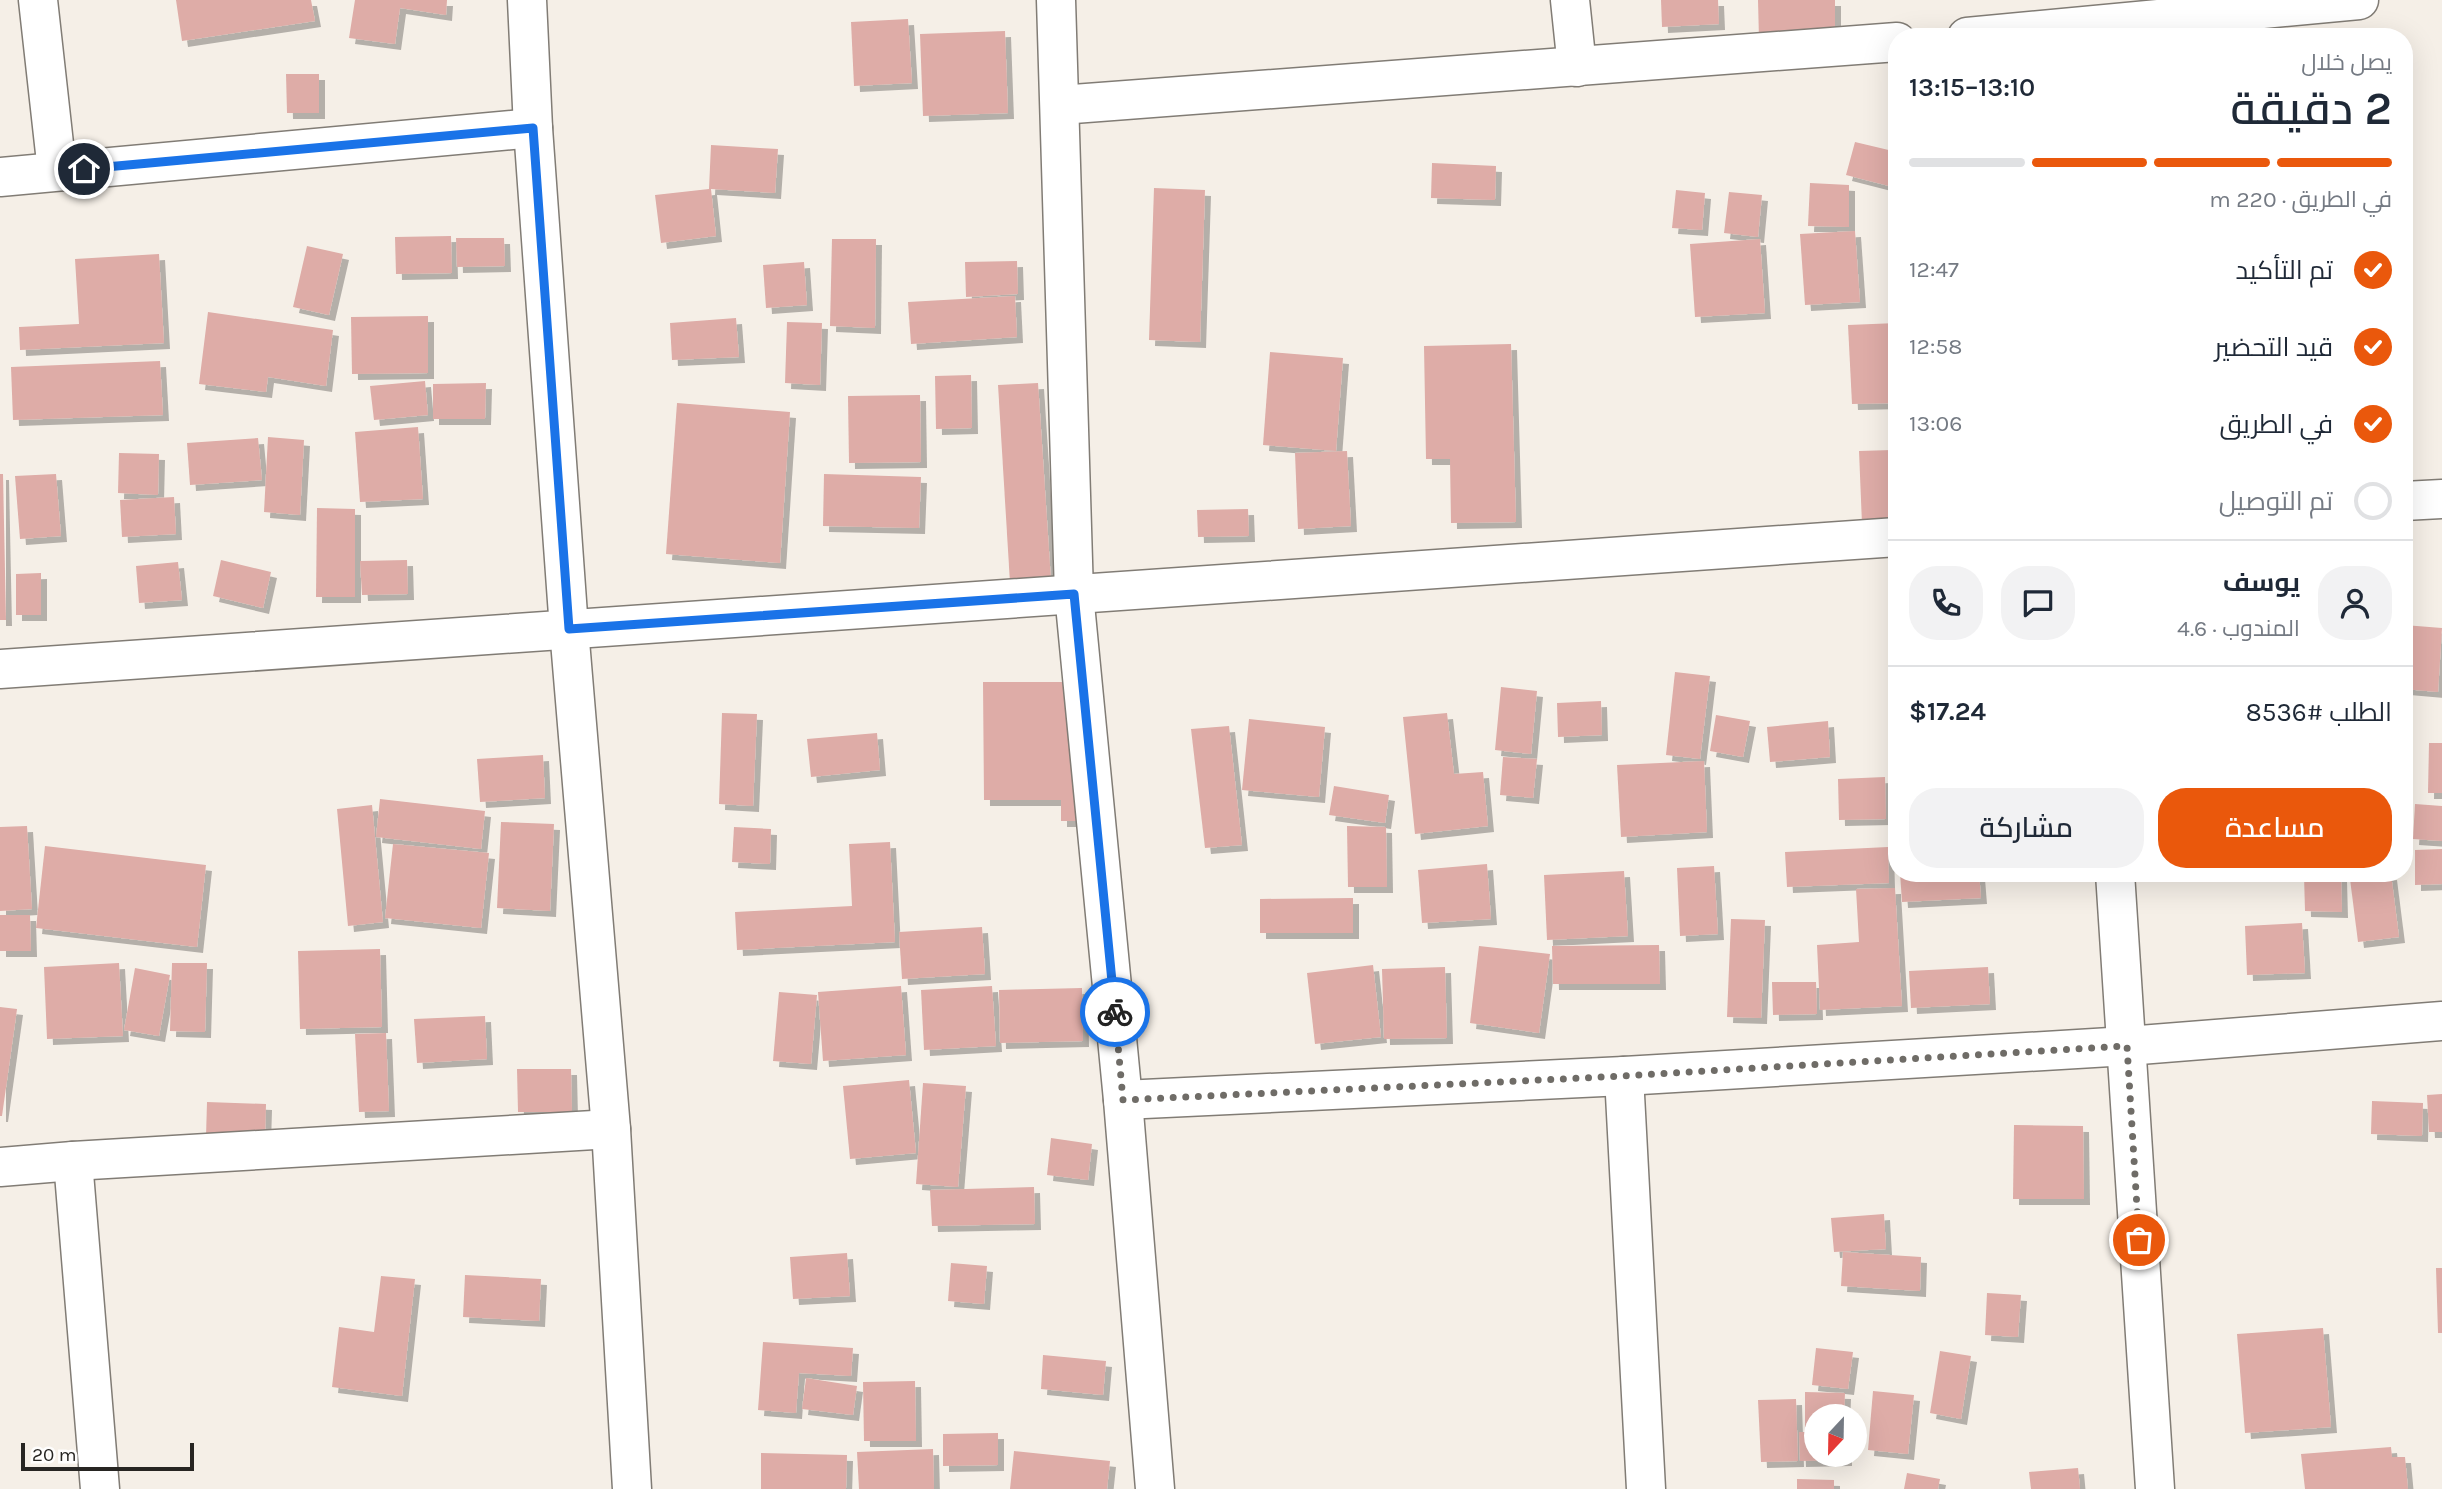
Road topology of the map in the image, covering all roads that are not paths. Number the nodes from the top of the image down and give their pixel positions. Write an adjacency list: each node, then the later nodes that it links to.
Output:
1 (38, 0): 12 (street)
2 (527, 0): 11 (street)
3 (1056, 0): 10 (street)
4 (1570, 0): 9 (street)
5 (2359, 0): 6 (street)
6 (2059, 22): 7 (street)
7 (2022, 28)
8 (1888, 43): 9 (street)
9 (1577, 67): 10 (street)
10 (1060, 105): 17 (street)
11 (533, 128): 12 (street); 18 (street)
12 (57, 171): 13 (street)
13 (0, 177)
14 (2442, 499): 15 (street)
15 (2413, 501)
16 (1888, 538): 17 (street)
17 (1074, 594): 18 (street); 24 (street)
18 (569, 629): 19 (street); 25 (street)
19 (0, 669)
20 (2116, 882): 22 (street)
21 (2442, 1021): 22 (street)
22 (2127, 1046): 23 (street); 32 (street)
23 (1624, 1076): 24 (street); 31 (street)
24 (1123, 1100): 30 (street)
25 (611, 1129): 26 (street); 29 (street)
26 (72, 1161): 27 (street); 28 (street)
27 (0, 1167)
28 (100, 1489)
29 (632, 1489)
30 (1155, 1489)
31 (1646, 1489)
32 (2155, 1489)

